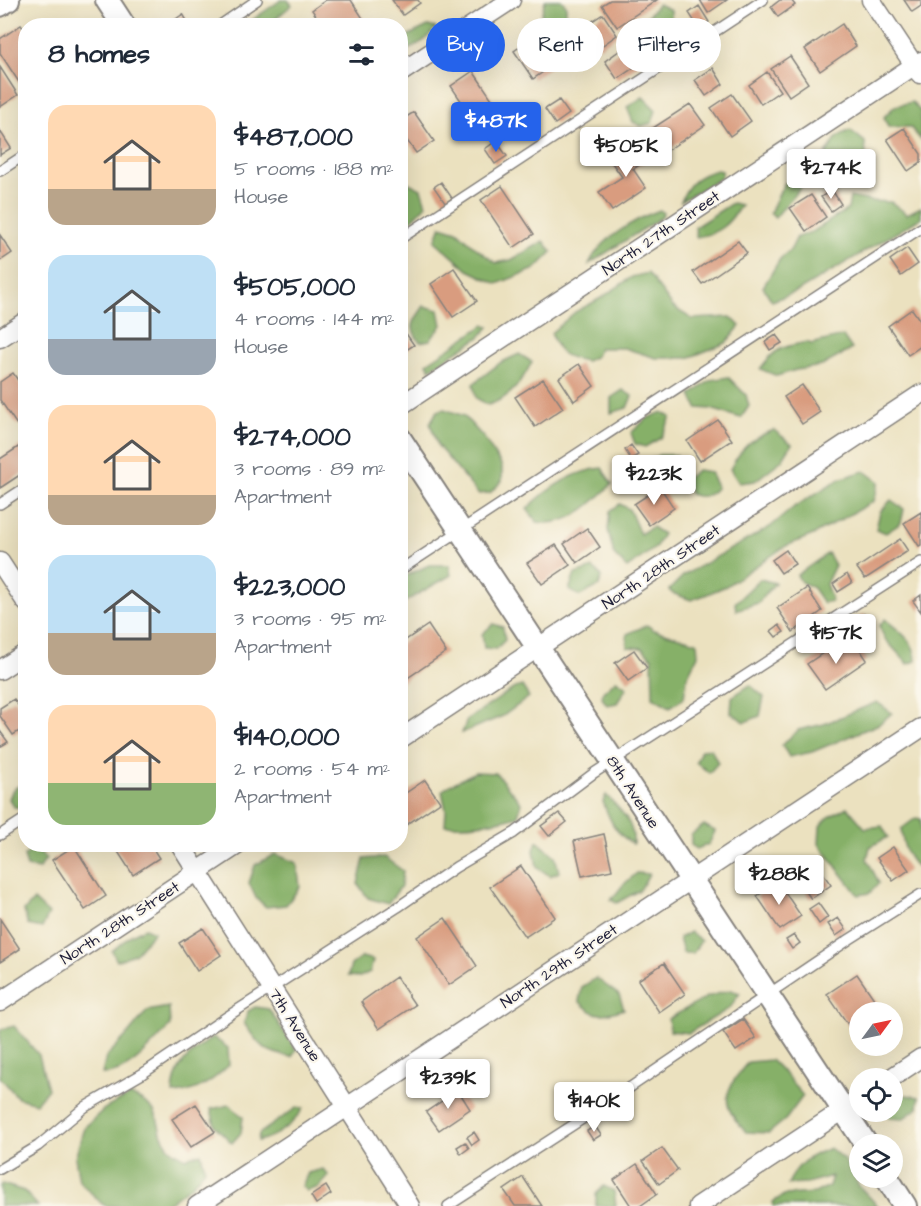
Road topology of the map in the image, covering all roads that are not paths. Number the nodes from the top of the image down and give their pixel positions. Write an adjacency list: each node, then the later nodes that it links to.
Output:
1 (8, 0): 7 (street)
2 (107, 0): 8 (street)
3 (257, 0): 9 (lane)
4 (511, 0): 10 (street)
5 (763, 0): 15 (lane)
6 (871, 0): 11 (street)
7 (0, 5)
8 (119, 18)
9 (231, 18)
10 (408, 68)
11 (919, 68): 19 (street, North 27th Street)
12 (18, 159): 13 (lane)
13 (0, 171)
14 (921, 228): 23 (lane)
15 (408, 234)
16 (18, 326): 17 (street)
17 (0, 338)
18 (921, 394): 28 (street, North 28th Street)
19 (408, 401)
20 (408, 451): 23 (street, 8th Avenue)
21 (18, 492): 22 (lane)
22 (0, 504)
23 (460, 530): 26 (lane); 28 (street, 8th Avenue)
24 (0, 562): 27 (street)
25 (921, 562): 33 (lane)
26 (408, 565)
27 (18, 590)
28 (539, 648): 32 (street, North 28th Street); 33 (street, 8th Avenue)
29 (18, 658): 30 (street)
30 (0, 670)
31 (921, 728): 39 (street, North 29th Street)
32 (408, 734)
33 (613, 761): 39 (street, 8th Avenue); 41 (lane)
34 (18, 823): 35 (lane)
35 (0, 835)
36 (185, 852): 38 (street, 7th Avenue)
37 (228, 852): 38 (street, North 28th Street)
38 (198, 872): 41 (street, 7th Avenue); 43 (street, North 28th Street)
39 (690, 879): 42 (street, 8th Avenue); 48 (street, North 29th Street)
40 (921, 894): 42 (lane)
41 (271, 988): 48 (street, 7th Avenue); 49 (lane)
42 (767, 995): 46 (street, 8th Avenue); 53 (lane)
43 (0, 1002)
44 (921, 1058): 45 (street)
45 (903, 1070)
46 (849, 1101)
47 (849, 1105): 54 (street)
48 (347, 1107): 51 (street, North 29th Street); 52 (street, 7th Avenue)
49 (0, 1169)
50 (893, 1188): 55 (street)
51 (197, 1206)
52 (410, 1206)
53 (448, 1206)
54 (698, 1206)
55 (905, 1206)

